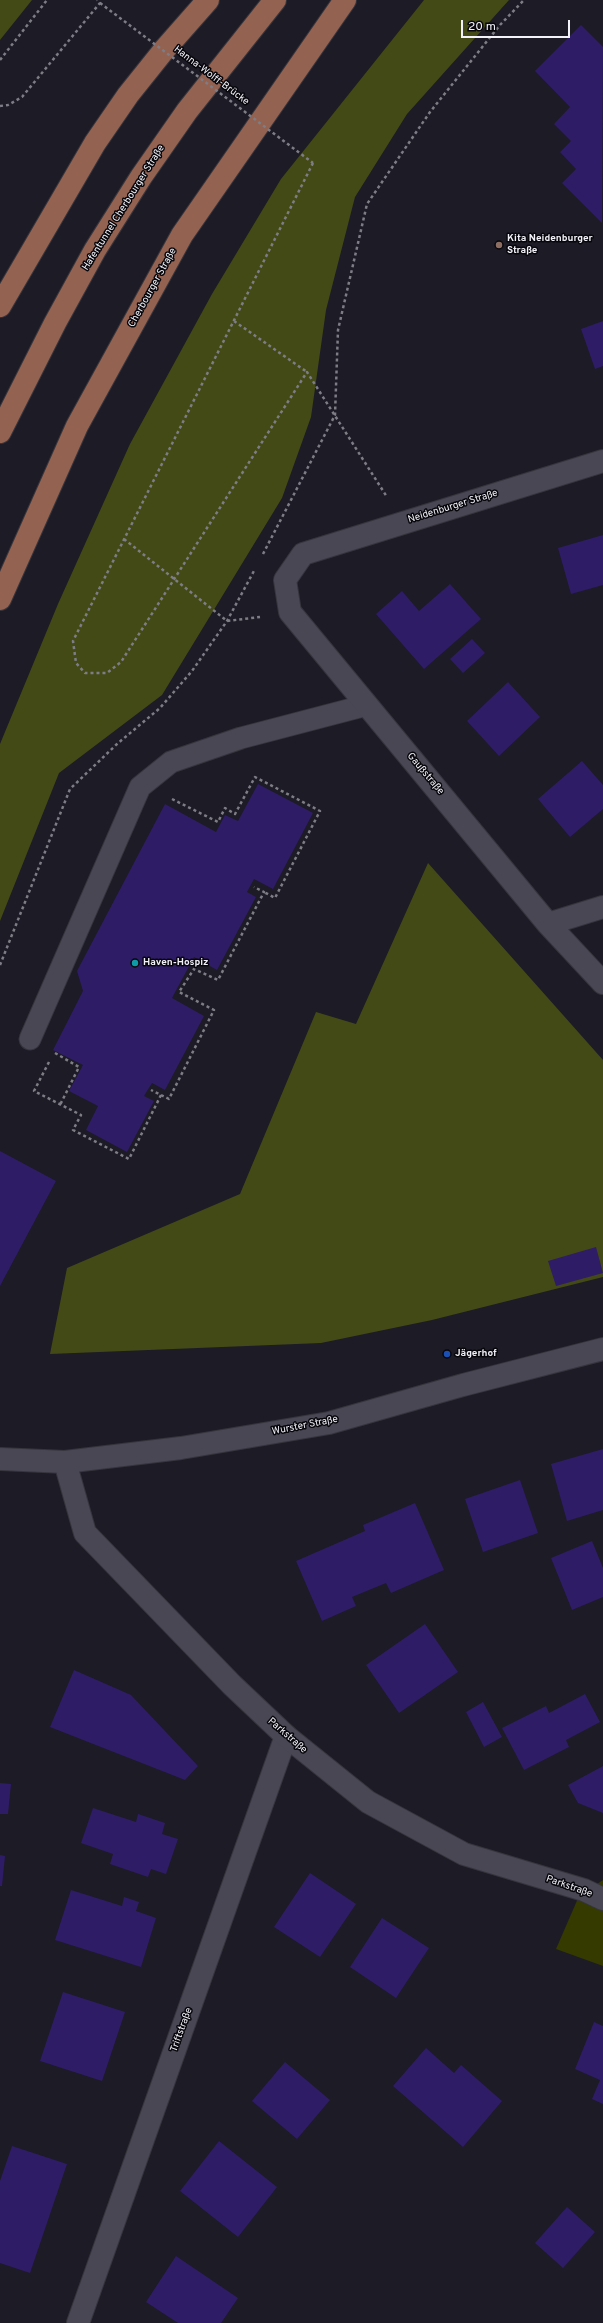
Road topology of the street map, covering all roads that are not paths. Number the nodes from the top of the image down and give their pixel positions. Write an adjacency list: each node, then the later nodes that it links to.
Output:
1 (208, 0): 4 (main road)
2 (275, 0): 5 (main road, Hafentunnel Cherbourger Straße)
3 (345, 0): 8 (main road, Cherbourger Straße)
4 (0, 306)
5 (0, 432)
6 (603, 461): 7 (street, Neidenburger Straße)
7 (303, 554): 9 (street, Gaußstraße)
8 (0, 599)
9 (367, 705): 11 (street, Gaußstraße); 13 (lane)
10 (603, 907): 11 (street)
11 (548, 924): 12 (street, Gaußstraße)
12 (603, 983)
13 (30, 1039)
14 (603, 1349): 16 (street, Wurster Straße)
15 (0, 1459): 16 (street, Wurster Straße)
16 (65, 1462): 17 (street, Parkstraße)
17 (286, 1736): 18 (street, Parkstraße); 19 (street, Triftstraße)
18 (603, 1899)
19 (78, 2323)

